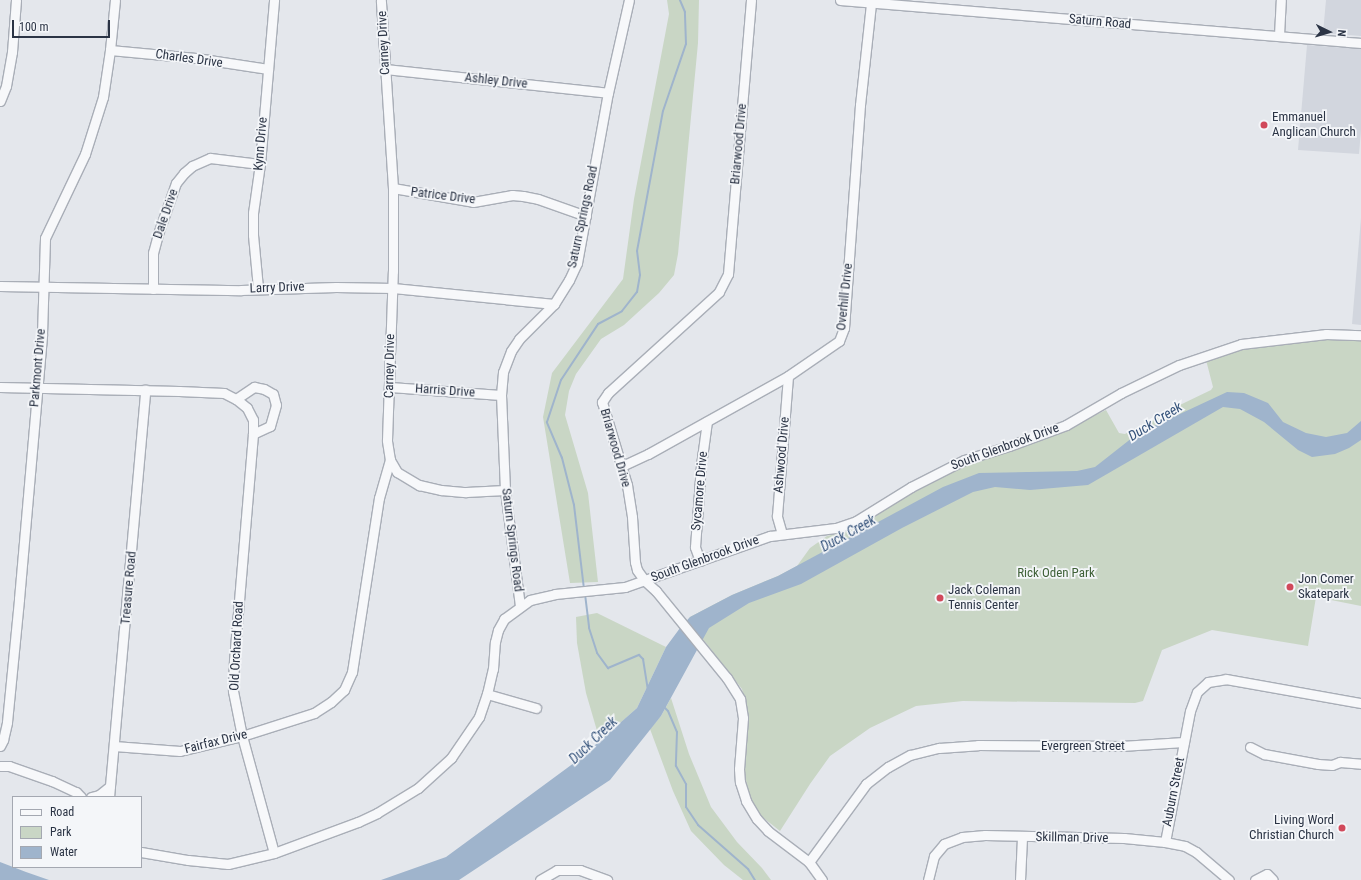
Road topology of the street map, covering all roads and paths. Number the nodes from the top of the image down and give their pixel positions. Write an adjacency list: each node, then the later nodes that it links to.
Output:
1 (16, 0): 17 (street)
2 (115, 0): 13 (street, Parkmont Drive)
3 (274, 0): 14 (street, Kynn Drive)
4 (381, 0): 15 (street, Carney Drive)
5 (629, 0): 16 (street, Saturn Springs Road)
6 (752, 0): 38 (street, Briarwood Drive)
7 (840, 0): 9 (street, Saturn Road)
8 (1281, 0): 11 (street)
9 (871, 3): 10 (street, Saturn Road); 28 (street, Overhill Drive)
10 (908, 3): 11 (street, Saturn Road)
11 (1279, 35): 12 (street, Saturn Road)
12 (1361, 43)
13 (110, 50): 14 (street, Charles Drive); 22 (street, Parkmont Drive)
14 (268, 69): 18 (street, Kynn Drive)
15 (385, 69): 16 (street, Ashley Drive); 19 (street, Carney Drive)
16 (608, 93): 20 (street, Saturn Springs Road)
17 (0, 101)
18 (260, 164): 23 (street, Kynn Drive); 25 (street, Dale Drive)
19 (393, 188): 20 (street, Patrice Drive); 24 (street, Carney Drive)
20 (586, 216): 26 (street, Saturn Springs Road)
21 (0, 286): 22 (street, Larry Drive)
22 (43, 286): 25 (street, Larry Drive); 31 (street, Parkmont Drive)
23 (258, 288): 24 (street, Larry Drive); 25 (street, Larry Drive)
24 (392, 288): 26 (street, Larry Drive); 29 (street, Carney Drive)
25 (153, 289)
26 (554, 304): 33 (street, Saturn Springs Road)
27 (1361, 335): 40 (street, South Glenbrook Drive)
28 (788, 376): 35 (street, Overhill Drive); 40 (street, Ashwood Drive)
29 (390, 386): 33 (street, Harris Drive); 37 (street, Carney Drive)
30 (0, 387): 31 (street, Old Orchard Road)
31 (36, 388): 32 (street, Old Orchard Road); 50 (street, Parkmont Drive)
32 (145, 390): 34 (street, Old Orchard Road); 51 (street, Treasure Road)
33 (501, 395): 39 (street, Saturn Springs Road)
34 (236, 399): 36 (street, Old Orchard Road); 36 (street)
35 (707, 421): 38 (street, Overhill Drive); 41 (street, Sycamore Drive)
36 (253, 434): 48 (street, Old Orchard Road)
37 (390, 460): 39 (street); 47 (street, Carney Drive)
38 (622, 466): 42 (street, Briarwood Drive)
39 (505, 490): 43 (street, Saturn Springs Road)
40 (782, 534): 41 (street, South Glenbrook Drive)
41 (700, 561): 42 (street, South Glenbrook Drive)
42 (645, 581): 43 (street, South Glenbrook Drive); 63 (street, Briarwood Drive)
43 (520, 606): 44 (street, South Glenbrook Drive)
44 (487, 694): 46 (street); 62 (street, South Glenbrook Drive)
45 (1361, 703): 49 (street)
46 (536, 708)
47 (314, 713): 48 (street, Fairfax Drive)
48 (242, 736): 51 (street, Fairfax Drive); 62 (street, Old Orchard Road)
49 (1184, 742): 60 (street, Auburn Street); 63 (street, Evergreen Street)
50 (0, 746)
51 (114, 746): 55 (street, Treasure Road)
52 (1250, 747): 53 (street)
53 (1361, 764)
54 (0, 766): 56 (street)
55 (110, 786): 57 (street); 58 (street, Treasure Road)
56 (80, 796)
57 (95, 796)
58 (109, 796)
59 (1022, 837): 60 (street, Skillman Drive); 67 (street, Skillman Drive); 68 (street)
60 (1165, 842): 69 (street, Skillman Drive)
61 (142, 852): 62 (street, South Glenbrook Drive)
62 (274, 853)
63 (809, 862): 66 (street, Briarwood Drive)
64 (540, 880): 65 (street)
65 (607, 880)
66 (822, 880)
67 (928, 880)
68 (1020, 880)
69 (1229, 880)
70 (1256, 880): 71 (street)
71 (1273, 880)

